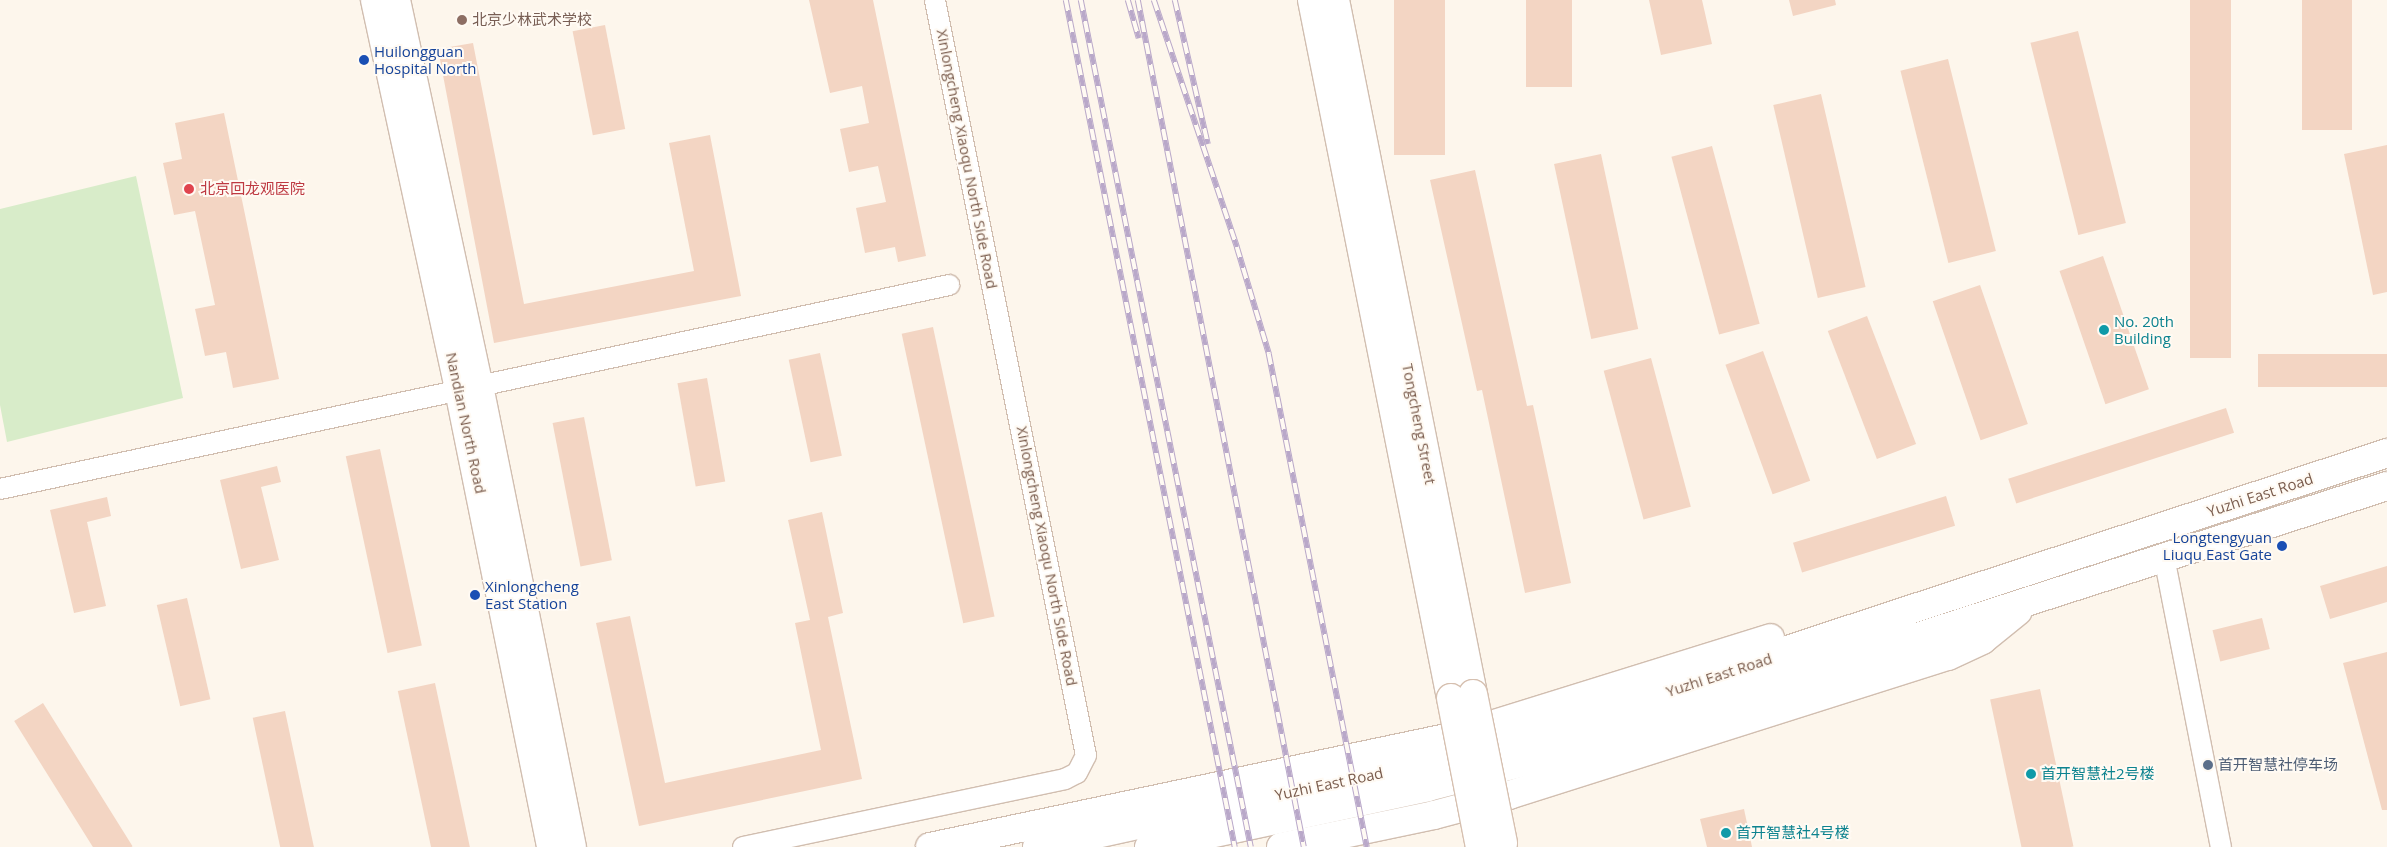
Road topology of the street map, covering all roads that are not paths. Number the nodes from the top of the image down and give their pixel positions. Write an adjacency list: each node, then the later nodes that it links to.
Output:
1 (375, 0): 7 (main road, Nandian North Road)
2 (396, 0): 7 (main road, Nandian North Road)
3 (935, 0): 18 (street, Xinlongcheng Xiaoqu North Side Road)
4 (1312, 0): 14 (main road, Tongcheng Street)
5 (1335, 0): 14 (main road, Tongcheng Street)
6 (949, 285): 7 (street)
7 (469, 388): 10 (street); 16 (main road, Nandian North Road); 17 (main road, Nandian North Road)
8 (2387, 453): 12 (main road, Yuzhi East Road)
9 (2387, 486): 11 (main road, Yuzhi East Road)
10 (0, 489)
11 (2164, 557): 13 (main road, Yuzhi East Road); 23 (street)
12 (2039, 568): 19 (main road); 20 (main road, Yuzhi East Road)
13 (2047, 595): 21 (main road, Yuzhi East Road); 22 (main road)
14 (1462, 696): 15 (main road, Tongcheng Street, bridge)
15 (1496, 846)
16 (551, 847)
17 (572, 847)
18 (743, 847)
19 (930, 847)
20 (1037, 847)
21 (1149, 847)
22 (1281, 847)
23 (2221, 847)

